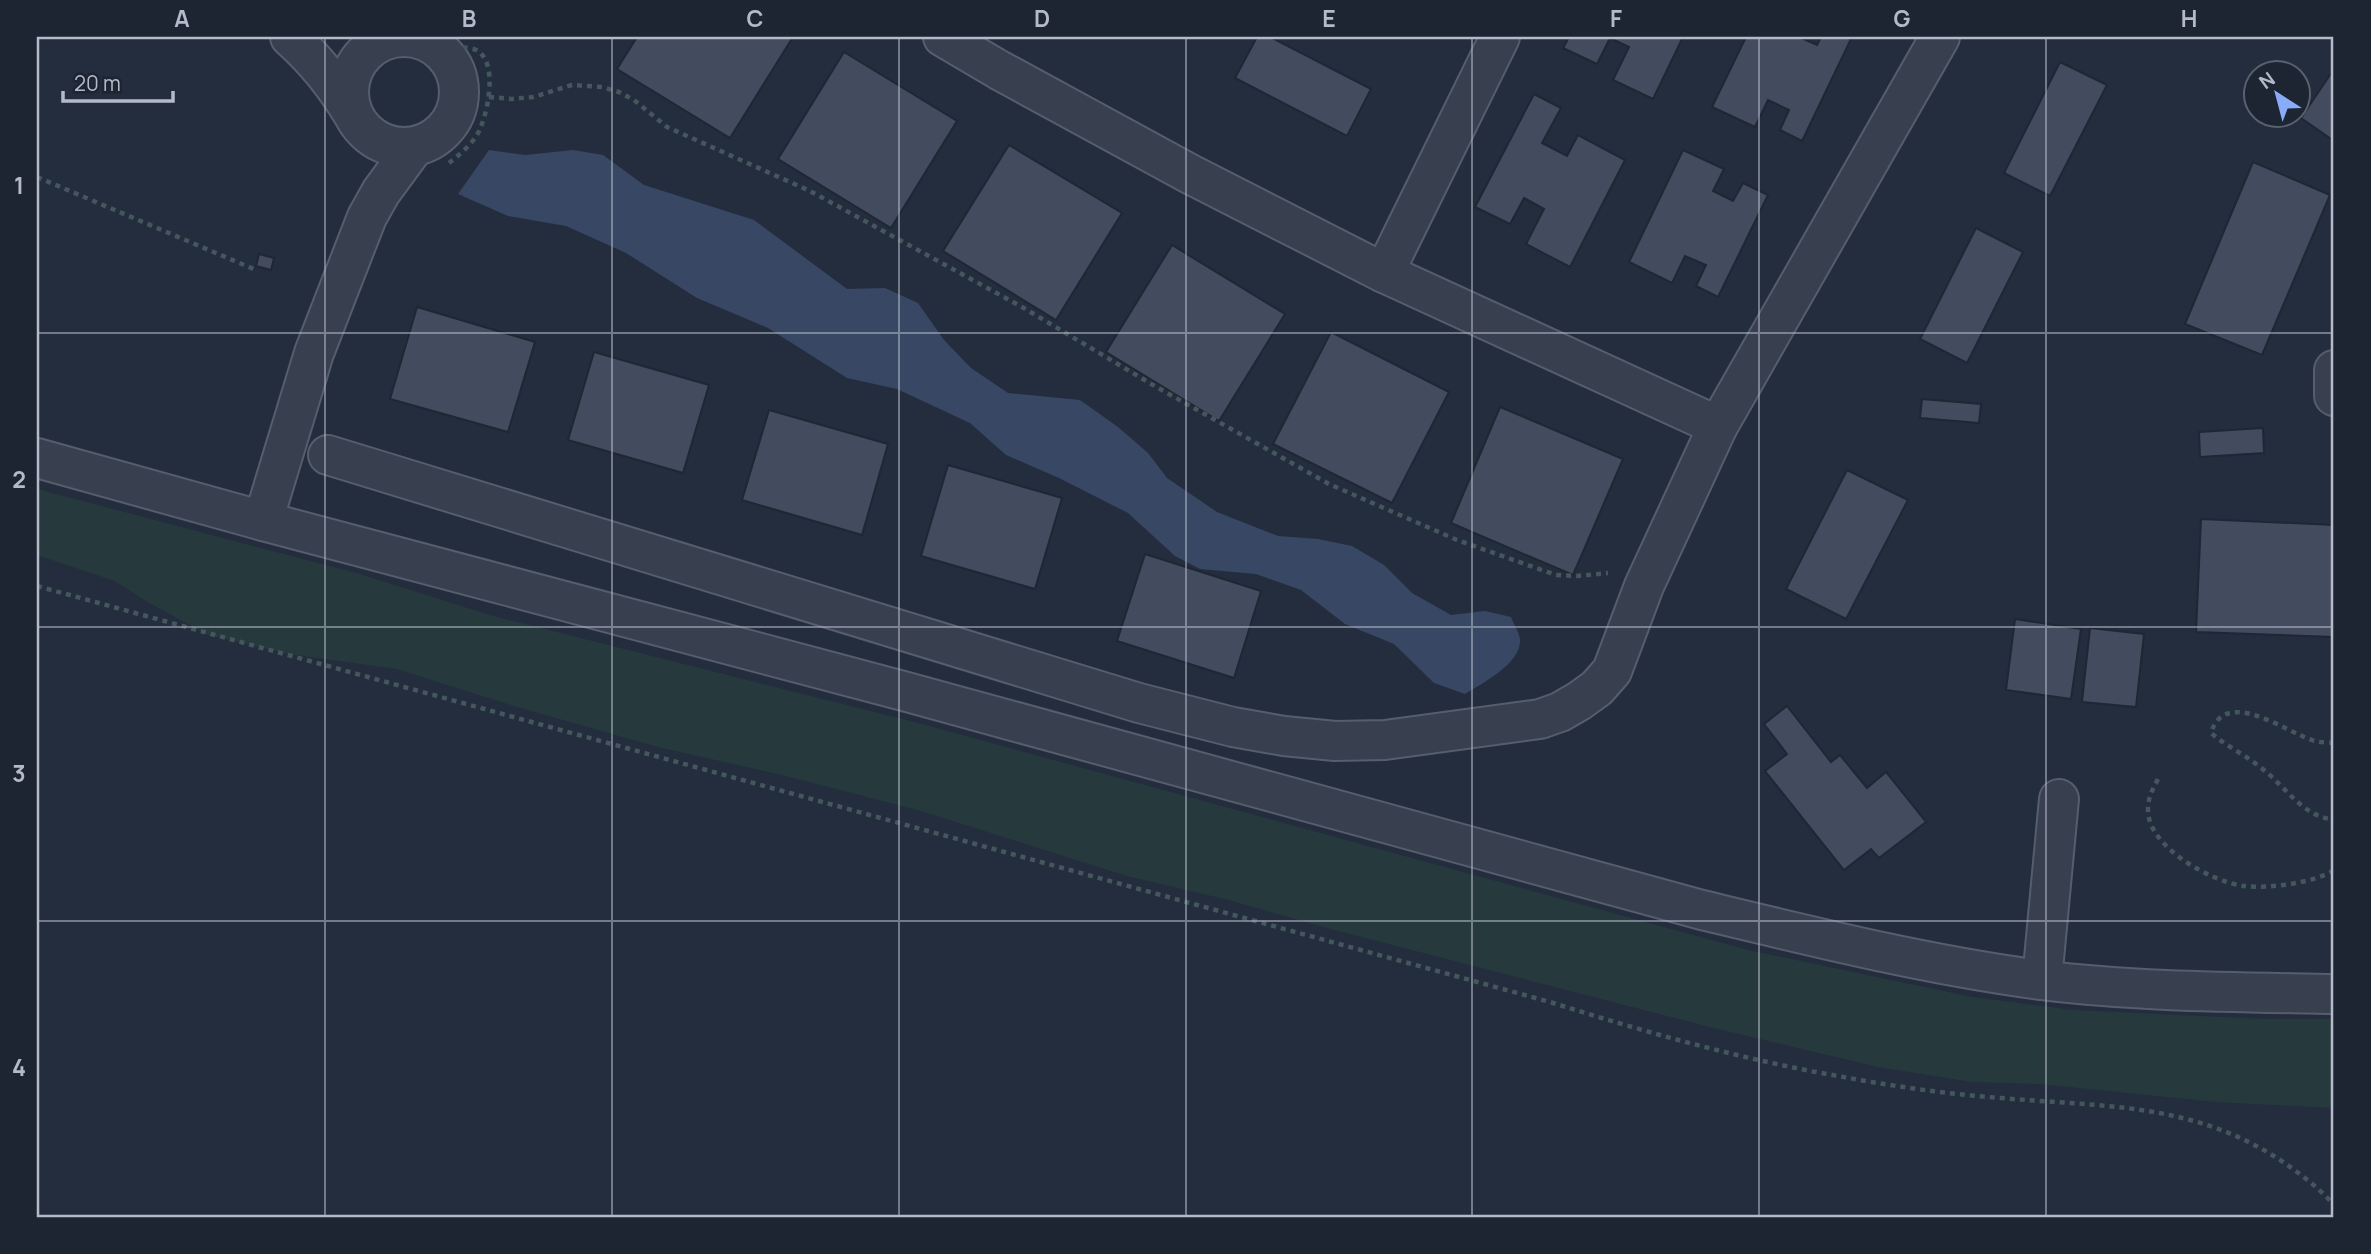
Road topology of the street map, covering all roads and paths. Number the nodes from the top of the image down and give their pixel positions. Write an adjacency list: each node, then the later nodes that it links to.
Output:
1 (290, 37): 10 (street)
2 (296, 37): 7 (street)
3 (410, 37): 7 (street); 8 (street)
4 (943, 37): 15 (street)
5 (1500, 37): 15 (street)
6 (1940, 37): 18 (street)
7 (372, 47): 10 (street)
8 (461, 51): 9 (path); 11 (street)
9 (489, 97): 11 (path); 23 (path)
10 (360, 124): 11 (street); 13 (street)
11 (406, 158): 13 (street)
12 (37, 177): 14 (path)
13 (367, 217): 21 (street)
14 (256, 270)
15 (1384, 273): 18 (street)
16 (2334, 370): 17 (street)
17 (2334, 396)
18 (1718, 426): 23 (street)
19 (328, 455): 23 (street)
20 (37, 458): 21 (street)
21 (263, 521): 29 (street)
22 (37, 586): 31 (path)
23 (1644, 586)
24 (2334, 743): 27 (path)
25 (2158, 779): 28 (path)
26 (2059, 799): 29 (street)
27 (2334, 820)
28 (2334, 870)
29 (2042, 980): 30 (street)
30 (2334, 994)
31 (2332, 1198): 32 (path)
32 (2334, 1205)

